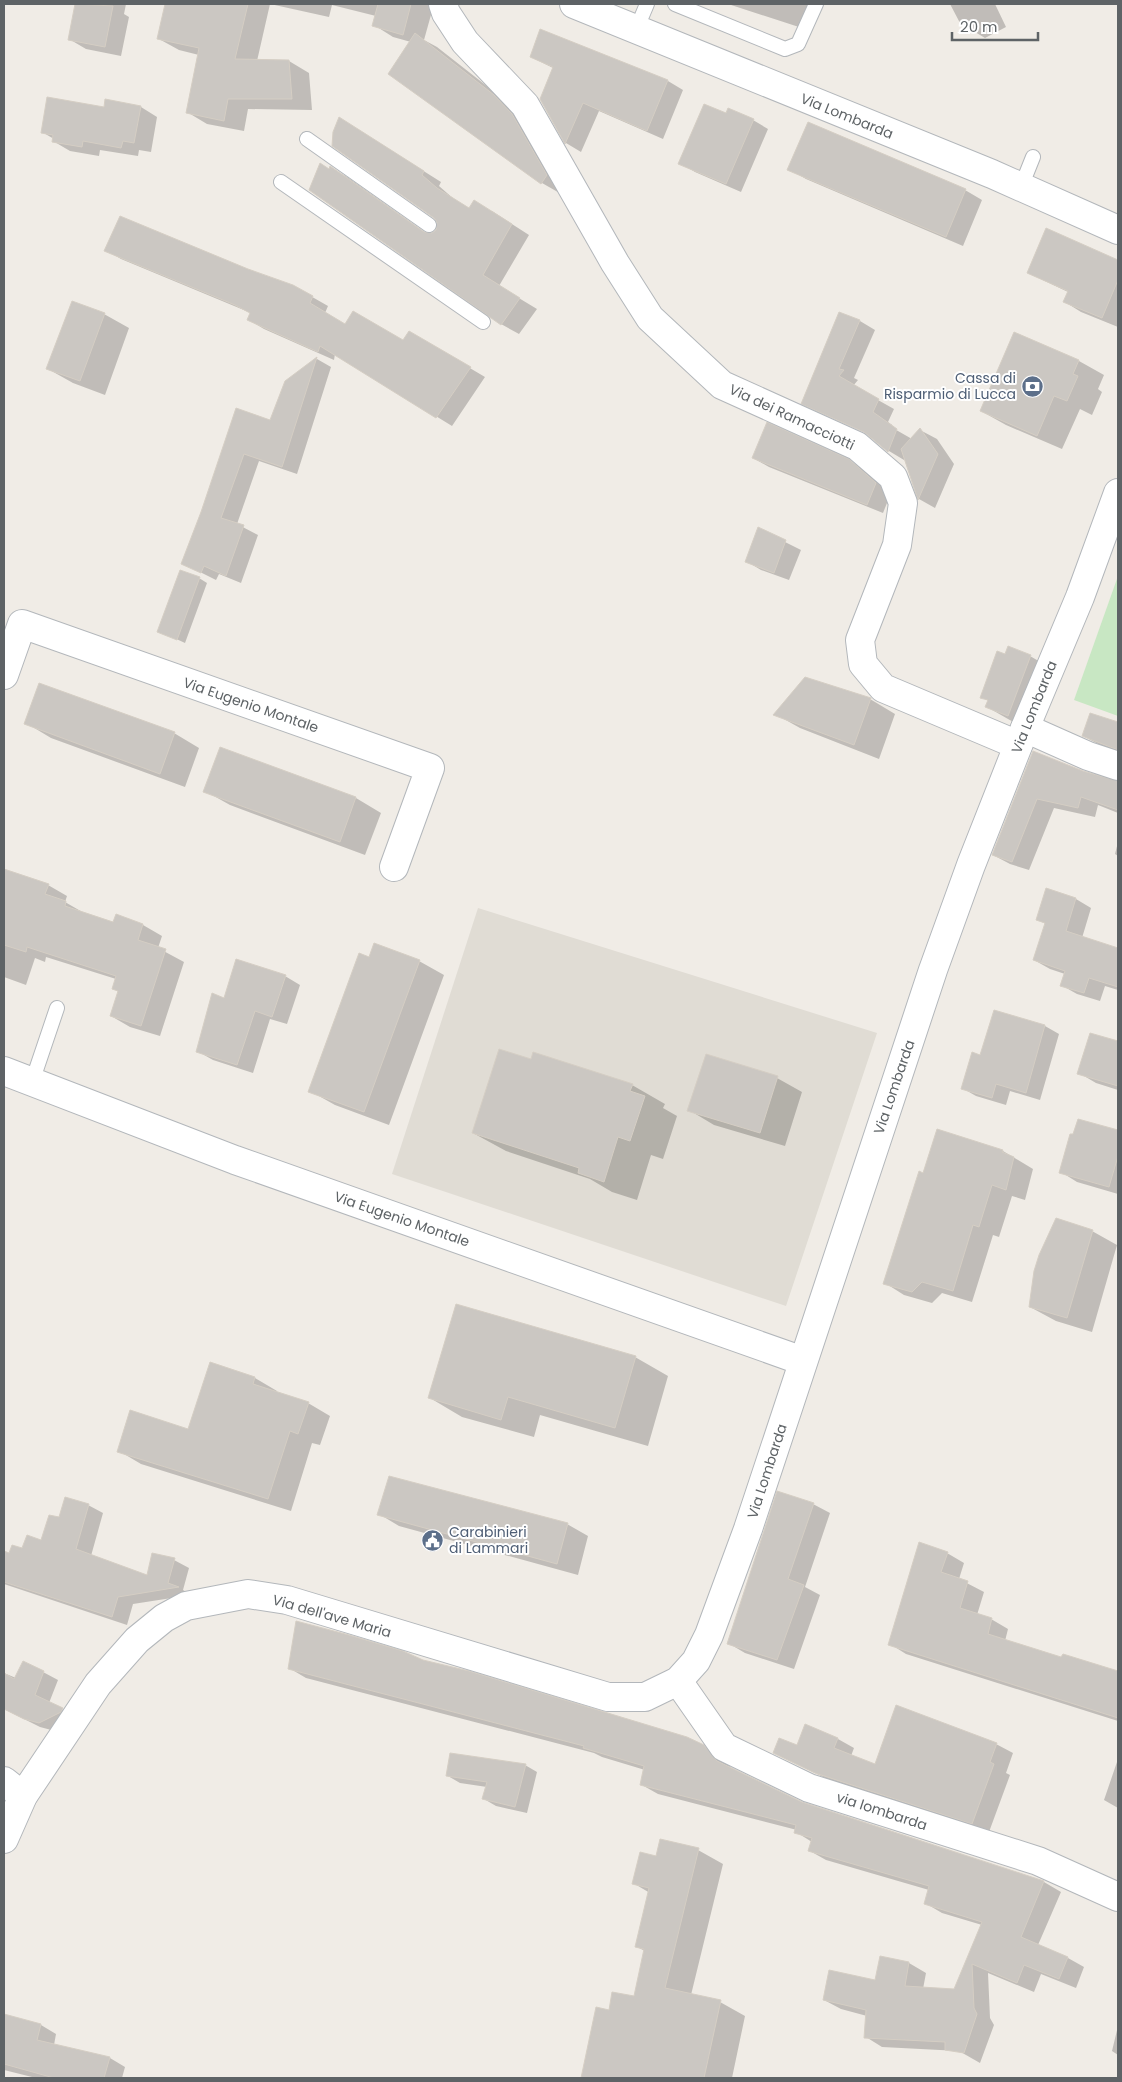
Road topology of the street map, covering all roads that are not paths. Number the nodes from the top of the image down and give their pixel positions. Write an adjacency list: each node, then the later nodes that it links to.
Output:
1 (444, 4): 16 (street, Via dei Ramacciotti)
2 (647, 4): 6 (lane)
3 (676, 4): 4 (lane)
4 (816, 4)
5 (584, 6): 6 (street, Via Lombarda)
6 (636, 30): 10 (street, Via Lombarda)
7 (307, 139): 11 (lane)
8 (1033, 157): 10 (lane)
9 (281, 182): 13 (lane)
10 (1021, 187): 12 (street, Via Lombarda)
11 (429, 225)
12 (1118, 230)
13 (483, 322)
14 (1118, 493): 16 (street, Via Lombarda)
15 (4, 675): 18 (street, Via Eugenio Montale)
16 (1021, 737): 17 (street, Via dei Ramacciotti); 22 (street, Via Lombarda)
17 (1118, 766)
18 (394, 867)
19 (57, 1008): 21 (lane)
20 (4, 1071): 21 (street, Via Eugenio Montale)
21 (32, 1082): 22 (street, Via Eugenio Montale)
22 (803, 1360): 23 (street, Via Lombarda)
23 (678, 1681): 24 (street, Via dell'ave Maria); 26 (street, via lombarda)
24 (14, 1788): 25 (street, Via dell'ave Maria)
25 (4, 1839)
26 (1118, 1897)

